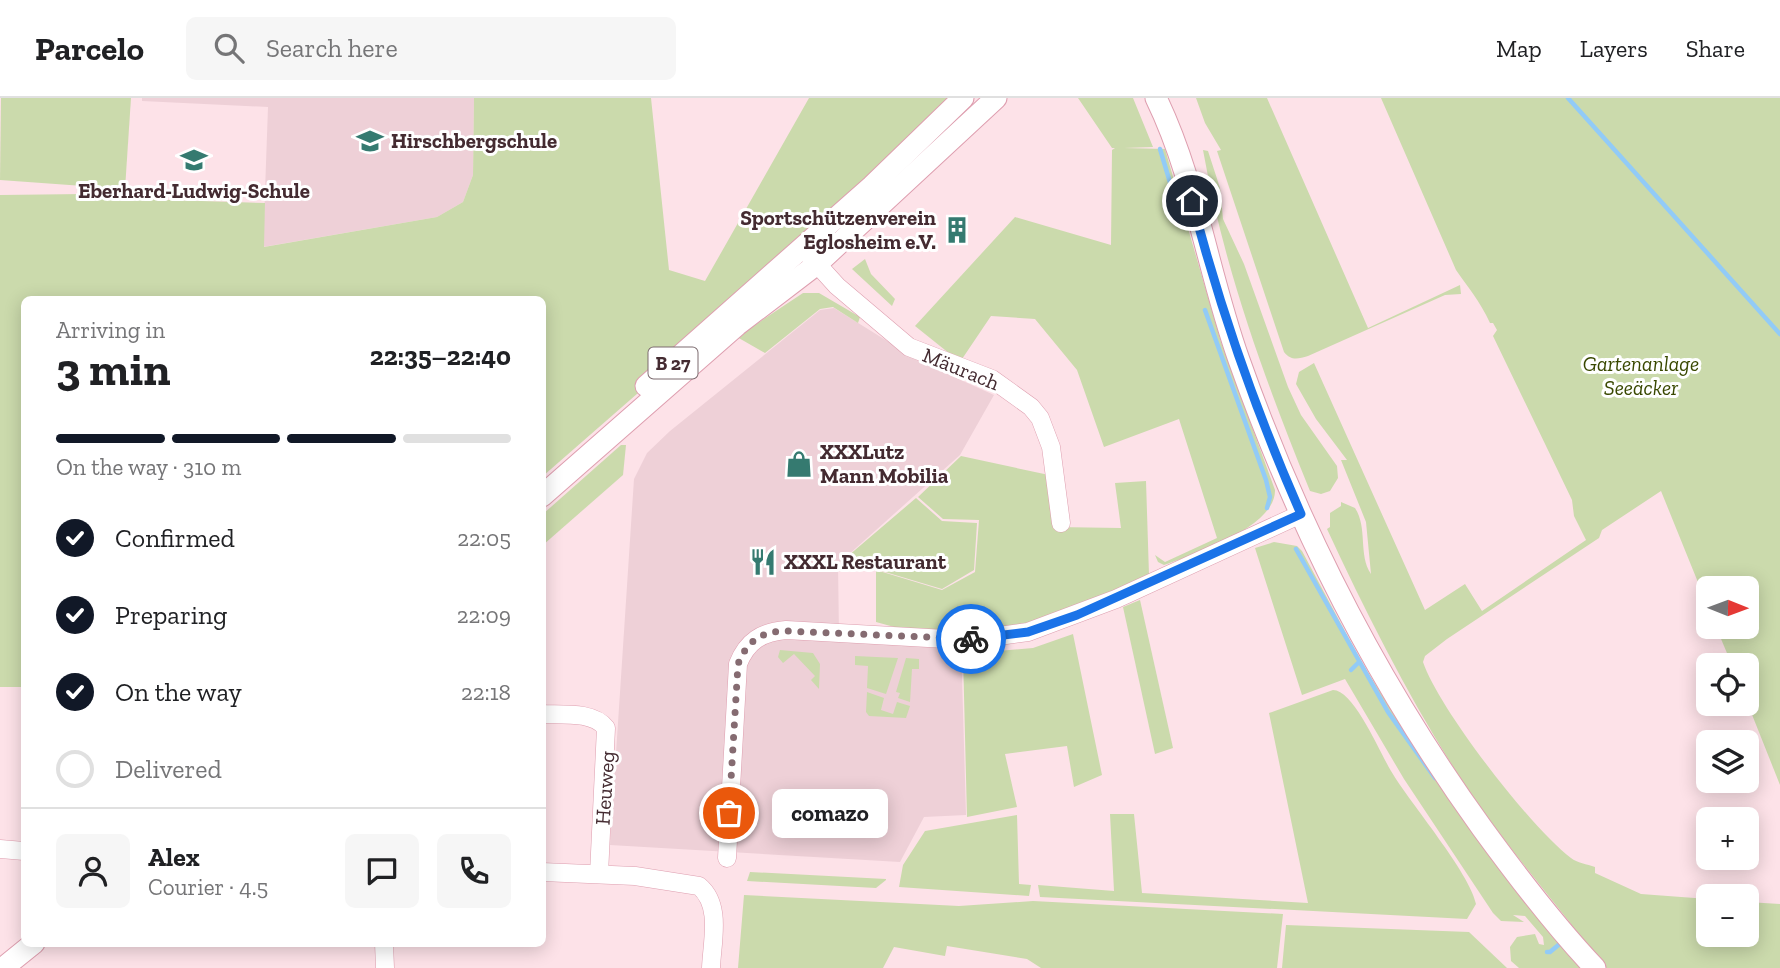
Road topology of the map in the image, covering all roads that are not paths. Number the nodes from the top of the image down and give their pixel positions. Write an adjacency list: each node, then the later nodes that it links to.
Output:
1 (963, 98): 4 (main road, B 27)
2 (996, 98): 4 (main road, B 27)
3 (1156, 98): 7 (main road)
4 (810, 256): 5 (main road, B 27); 6 (main road, B 27); 8 (street, Mäurach)
5 (546, 474)
6 (546, 493)
7 (1301, 514): 12 (street); 22 (main road)
8 (1061, 523)
9 (546, 714): 14 (street, Heuweg)
10 (0, 849): 11 (street)
11 (21, 851)
12 (727, 858)
13 (546, 872): 14 (street)
14 (599, 874): 21 (street)
15 (21, 937): 18 (main road)
16 (29, 947): 19 (main road)
17 (384, 947): 20 (street)
18 (0, 954)
19 (3, 968)
20 (386, 968)
21 (710, 968)
22 (1595, 968)

